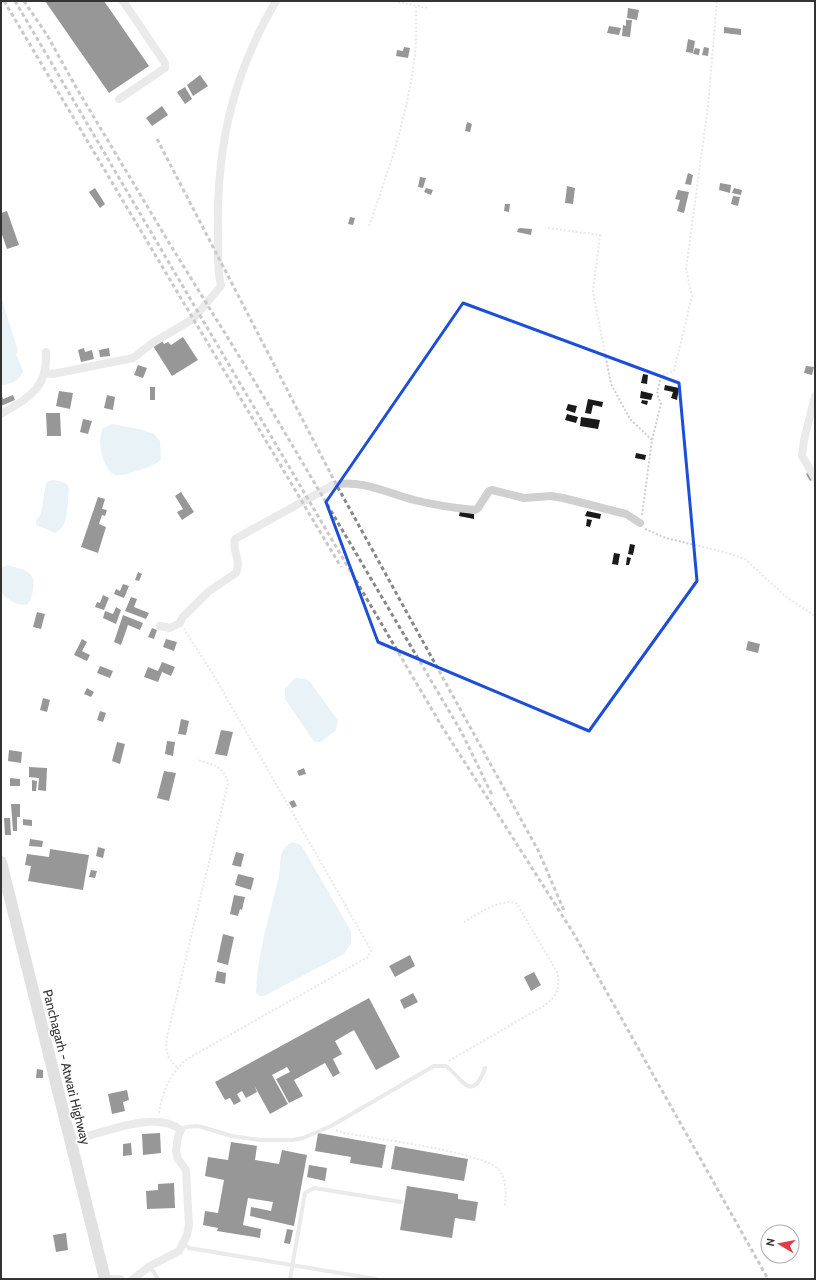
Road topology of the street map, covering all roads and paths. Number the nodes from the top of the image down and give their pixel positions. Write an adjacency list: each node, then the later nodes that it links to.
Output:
1 (123, 1): 7 (street)
2 (276, 1): 11 (street)
3 (394, 1): 5 (path)
4 (717, 1): 14 (path)
5 (416, 6): 6 (path); 8 (path)
6 (428, 8)
7 (119, 99)
8 (369, 226)
9 (548, 228): 14 (path)
10 (46, 352): 11 (street)
11 (45, 373): 13 (street)
12 (815, 396): 15 (street)
13 (1, 414)
14 (652, 440): 16 (path)
15 (815, 478)
16 (640, 523): 17 (path); 18 (street)
17 (815, 616)
18 (180, 623): 19 (street); 24 (path)
19 (160, 626)
20 (197, 760): 24 (path)
21 (1, 862): 29 (main road, Panchagarh - Atwari Highway)
22 (464, 922): 23 (path)
23 (446, 1066): 25 (lane); 27 (lane)
24 (177, 1067): 26 (path)
25 (485, 1068)
26 (158, 1123): 28 (street); 29 (street)
27 (331, 1126): 28 (lane); 31 (path)
28 (181, 1130): 32 (street)
29 (71, 1141): 35 (main road, Panchagarh - Atwari Highway)
30 (401, 1202): 33 (lane)
31 (505, 1206)
32 (184, 1244): 33 (lane); 34 (street)
33 (292, 1265): 40 (lane); 41 (lane)
34 (150, 1266): 38 (street); 39 (lane)
35 (105, 1279)
36 (109, 1279): 37 (street)
37 (120, 1279)
38 (133, 1279)
39 (158, 1279)
40 (290, 1279)
41 (376, 1279)

